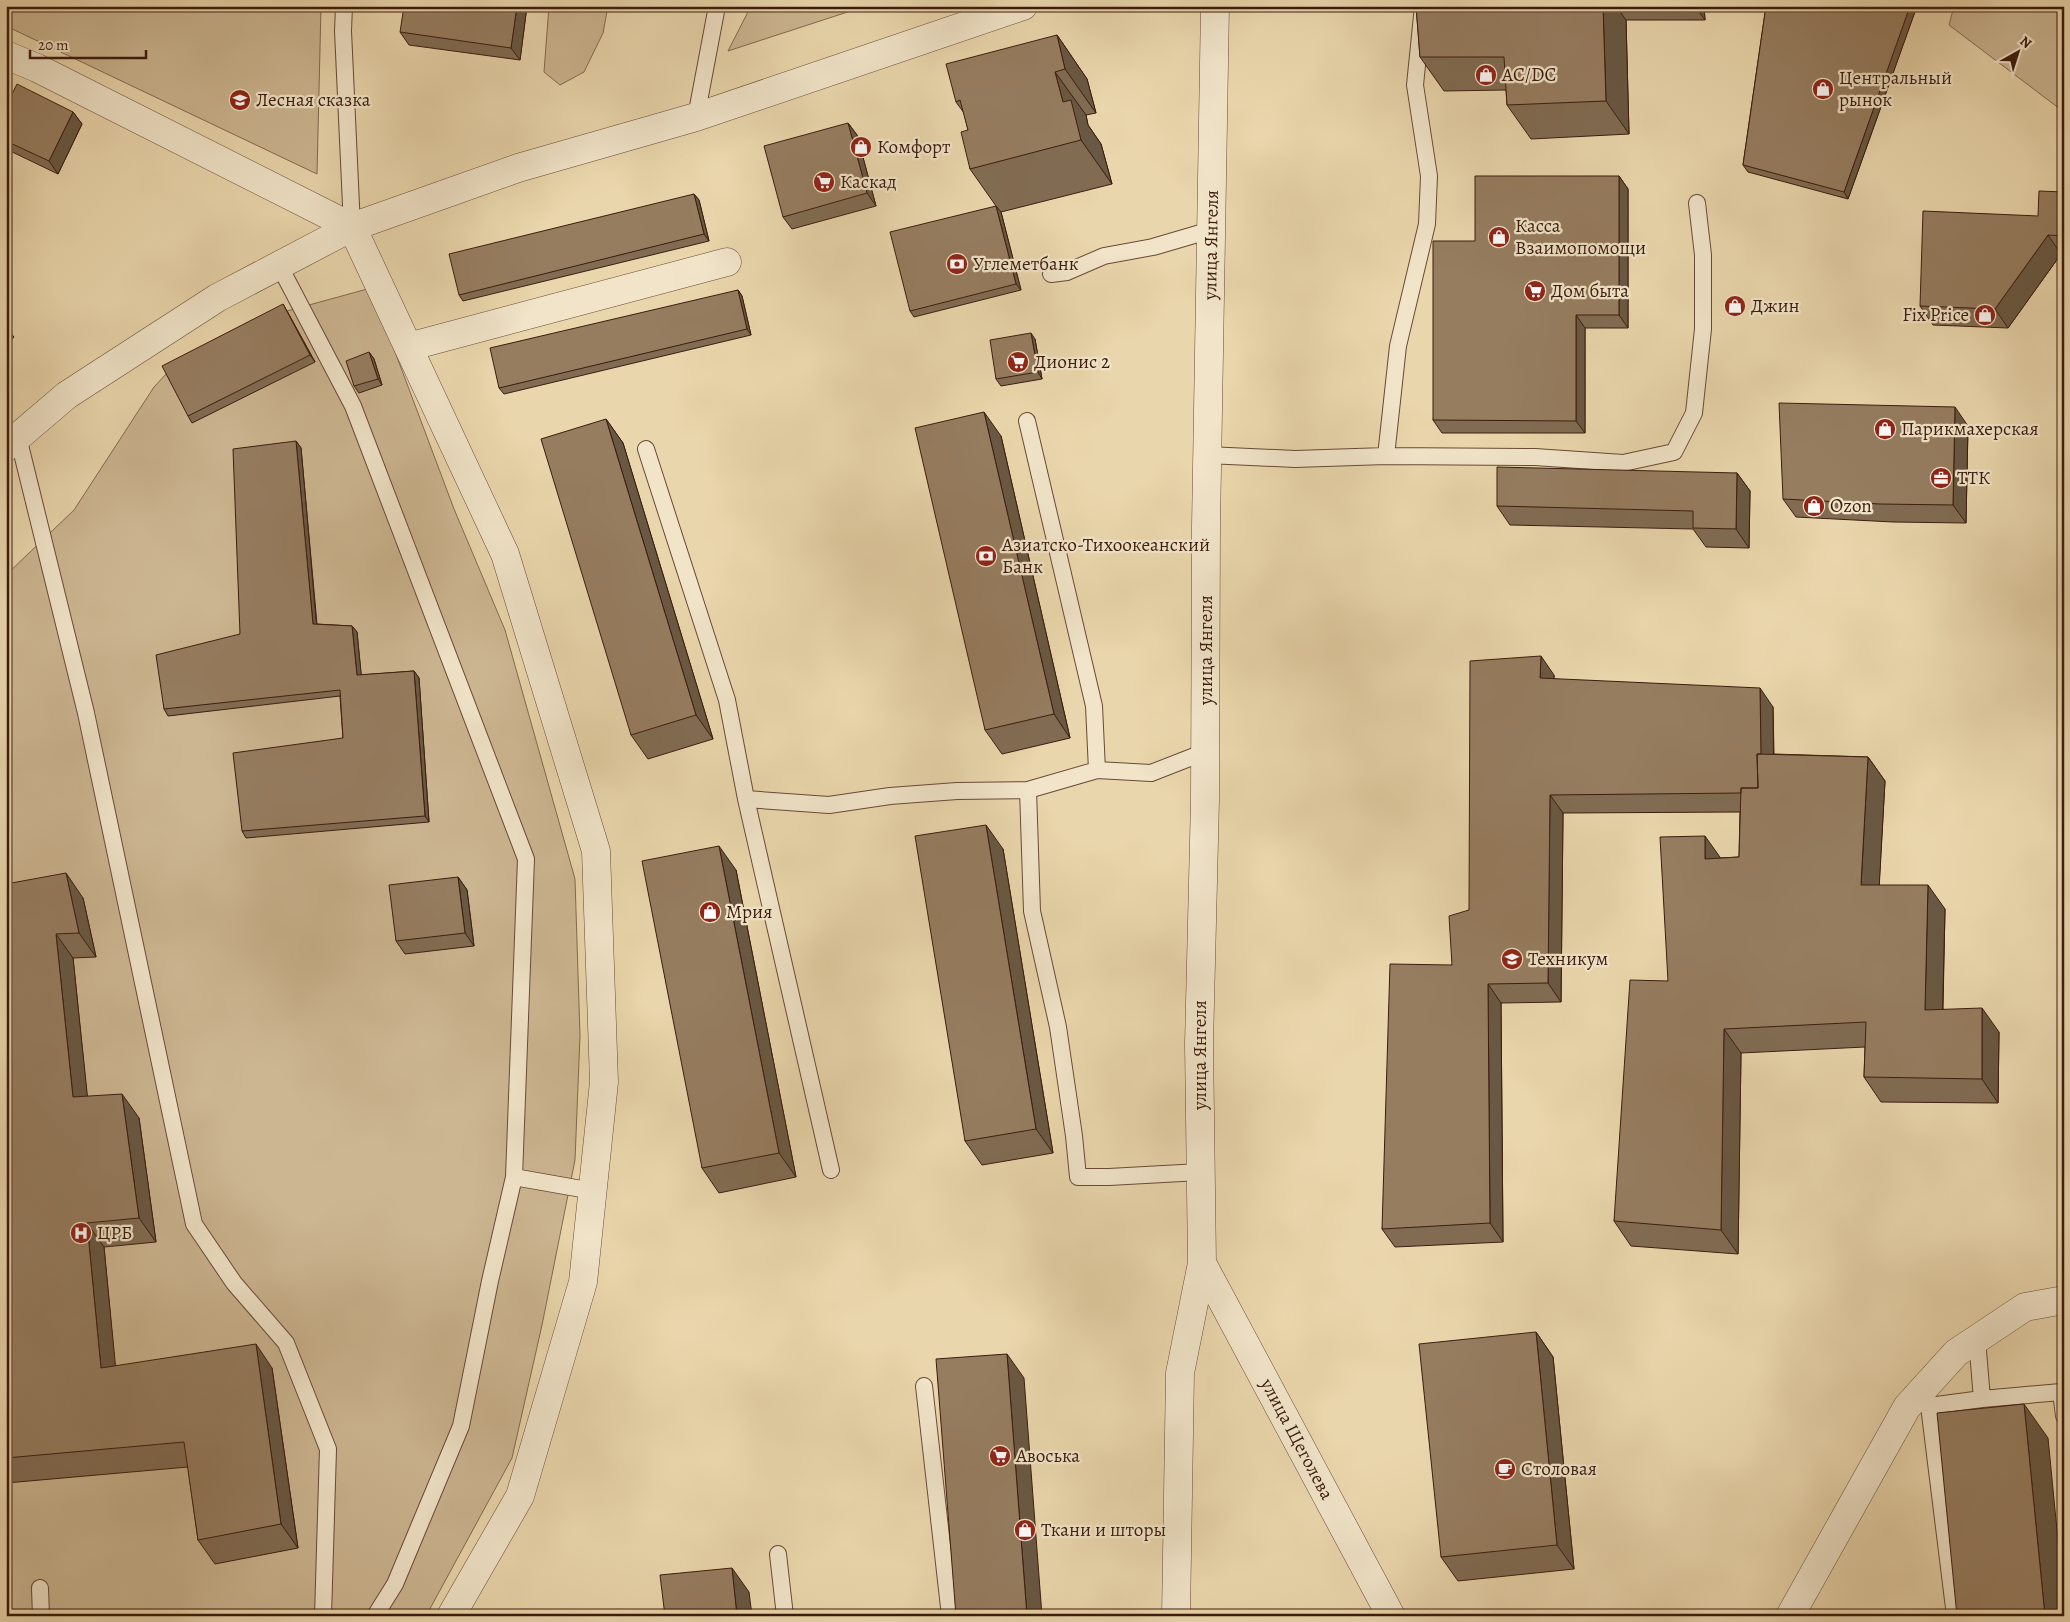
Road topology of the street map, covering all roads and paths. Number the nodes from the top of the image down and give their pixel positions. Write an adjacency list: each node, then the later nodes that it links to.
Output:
1 (344, 6): 9 (lane)
2 (717, 6): 7 (lane)
3 (1023, 6): 7 (street)
4 (1215, 6): 10 (street, улица Янгеля)
5 (1423, 6): 19 (lane)
6 (6, 55): 9 (street)
7 (696, 117): 9 (street)
8 (1698, 203): 19 (lane)
9 (352, 227): 12 (street); 14 (street)
10 (1211, 230): 13 (lane); 18 (street, улица Янгеля)
11 (727, 262): 14 (street)
12 (279, 265): 16 (street); 26 (lane)
13 (1050, 274)
14 (408, 347): 27 (street)
15 (1027, 421): 21 (lane)
16 (12, 442): 38 (lane)
17 (646, 450): 23 (lane)
18 (1207, 455): 19 (lane); 20 (street, улица Янгеля)
19 (1386, 456)
20 (1205, 752): 21 (lane); 25 (street, улица Янгеля)
21 (1097, 770): 22 (lane)
22 (1028, 790): 23 (lane); 25 (lane)
23 (746, 800): 24 (lane)
24 (831, 1170)
25 (1200, 1172): 28 (street, улица Янгеля)
26 (514, 1177): 27 (lane); 39 (lane)
27 (593, 1191): 36 (street)
28 (1202, 1263): 42 (street); 43 (street, улица Щеголева)
29 (2064, 1300): 30 (street)
30 (1977, 1339): 32 (lane); 44 (street)
31 (924, 1386): 41 (lane)
32 (1982, 1400): 33 (lane); 45 (lane)
33 (2064, 1416)
34 (778, 1554): 40 (lane)
35 (40, 1588): 37 (lane)
36 (462, 1608)
37 (41, 1616)
38 (323, 1616)
39 (374, 1616)
40 (785, 1616)
41 (950, 1616)
42 (1176, 1616)
43 (1391, 1616)
44 (1790, 1616)
45 (1955, 1616)

